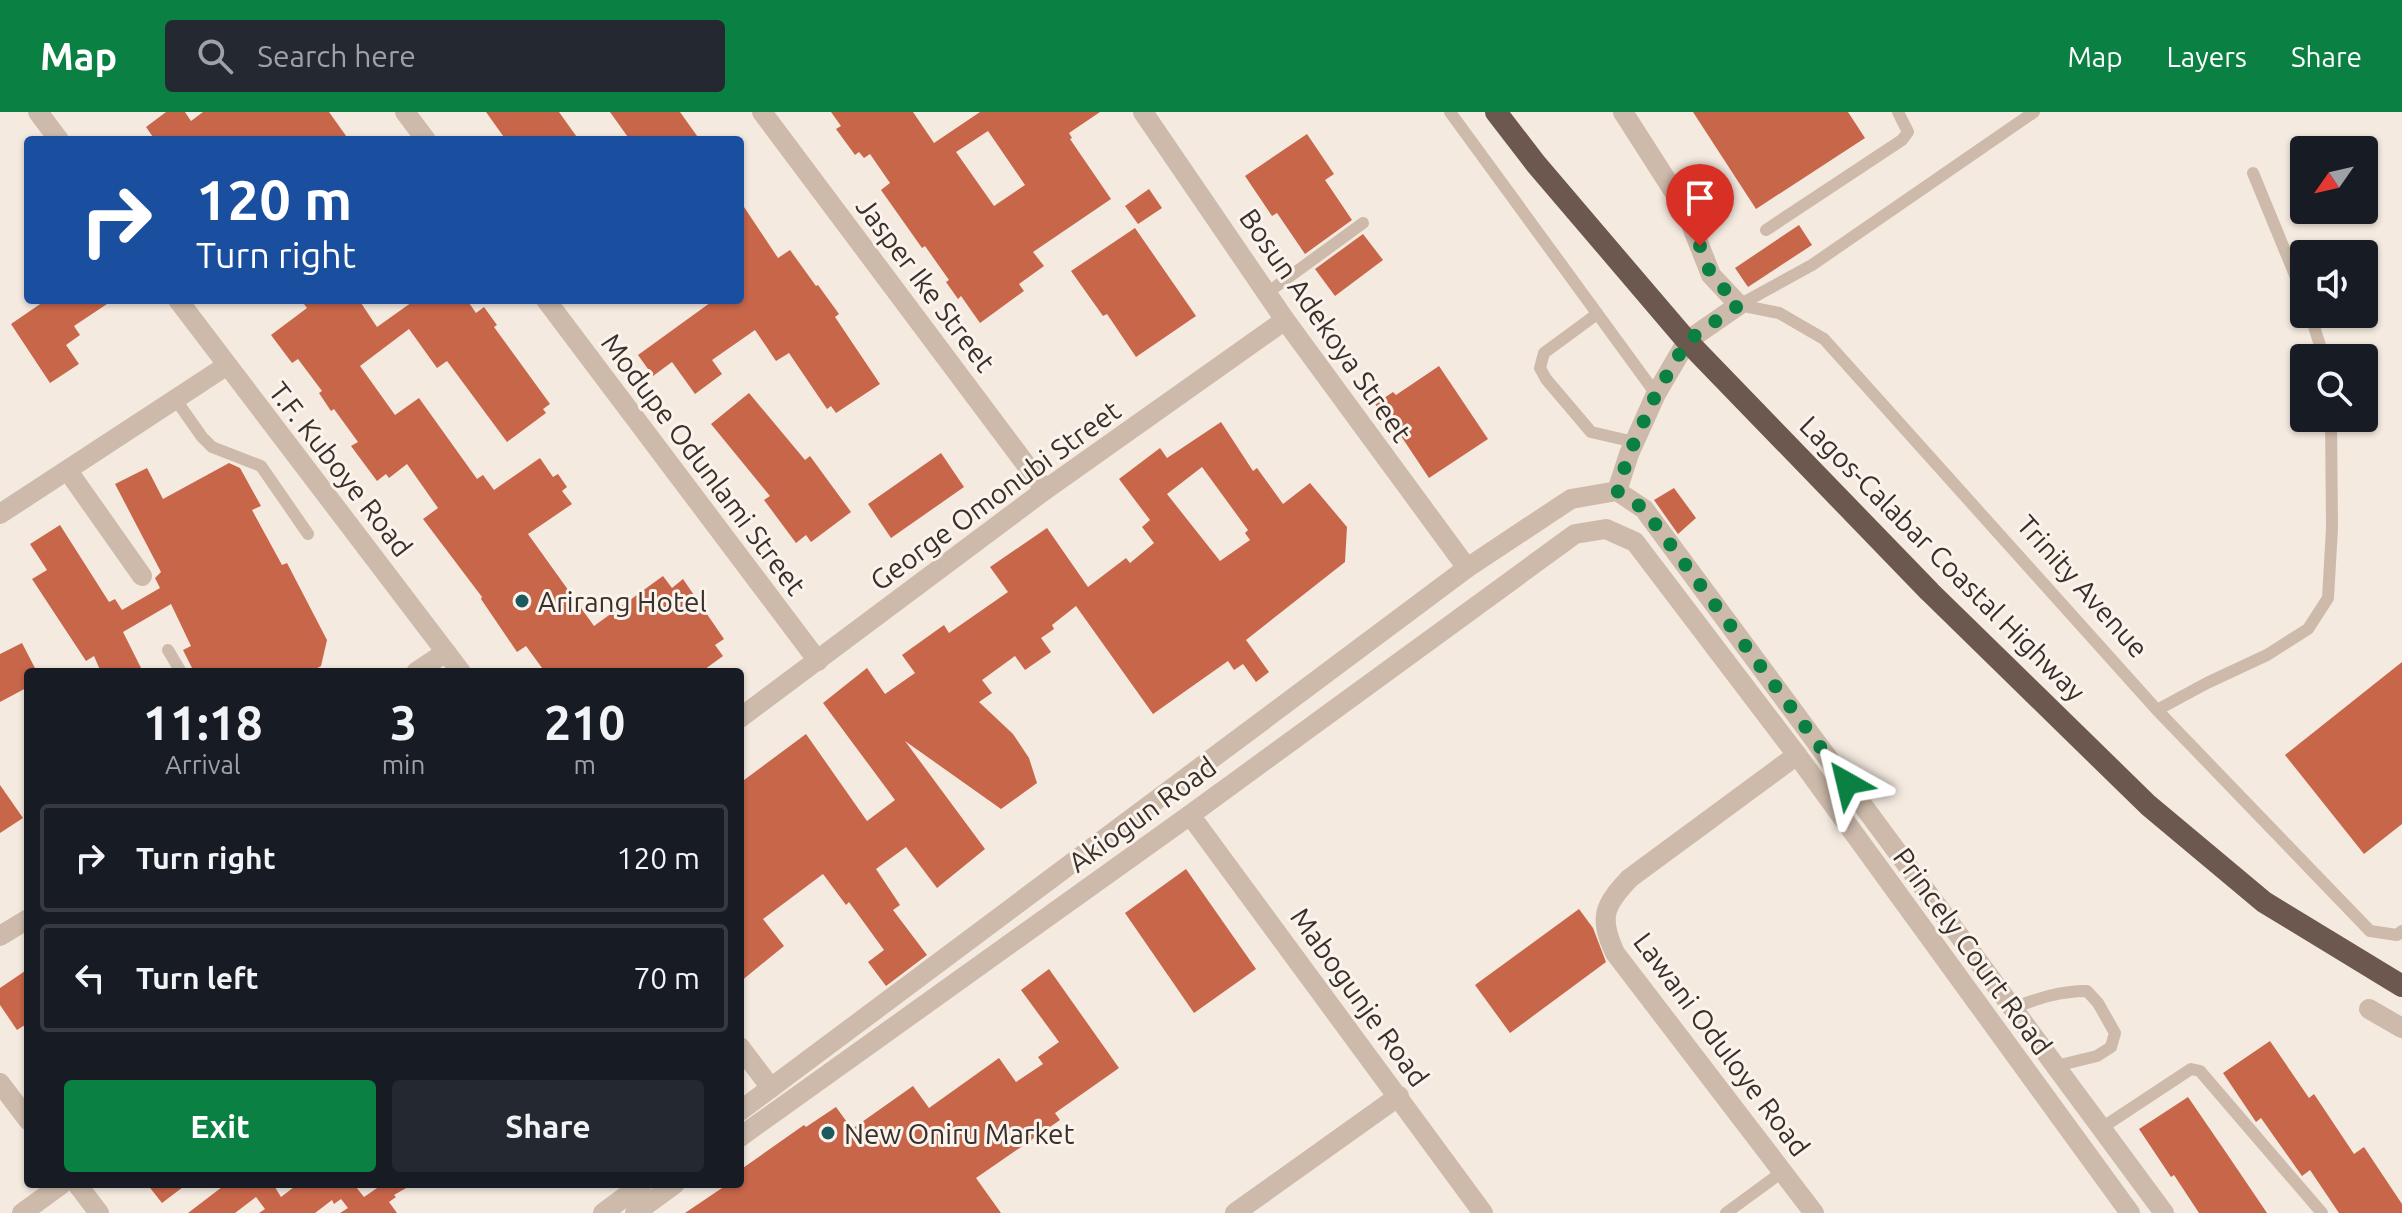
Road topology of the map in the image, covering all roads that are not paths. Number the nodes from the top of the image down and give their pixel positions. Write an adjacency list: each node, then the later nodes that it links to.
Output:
1 (38, 112): 10 (street)
2 (405, 112): 11 (street)
3 (762, 112): 29 (street, Jasper Ike Street)
4 (1143, 112): 16 (street, Bosun Adekoya Street)
5 (1450, 112): 20 (lane)
6 (1496, 112): 22 (highway, Lagos-Calabar Coastal Highway)
7 (1898, 112): 14 (lane)
8 (2034, 112): 19 (lane)
9 (1629, 114): 19 (street)
10 (56, 136)
11 (423, 136)
12 (2253, 173): 15 (lane)
13 (1363, 223): 16 (lane)
14 (1766, 230)
15 (2290, 263)
16 (1267, 293): 21 (street, Bosun Adekoya Street)
17 (181, 304): 23 (street, T.F. Kuboye Road)
18 (549, 304): 38 (street, Modupe Odunlami Street)
19 (1739, 305): 22 (street); 42 (lane, Trinity Avenue)
20 (1597, 314): 24 (lane); 27 (lane)
21 (1285, 320): 29 (street, George Omonubi Street); 34 (street, Bosun Adekoya Street)
22 (1687, 341): 24 (street); 49 (highway, Lagos-Calabar Coastal Highway)
23 (226, 366): 25 (street); 37 (street, T.F. Kuboye Road)
24 (1656, 394): 27 (street)
25 (176, 400): 28 (street); 32 (lane)
26 (2331, 432): 42 (lane)
27 (1634, 442): 30 (street)
28 (68, 471): 31 (street); 35 (street)
29 (1045, 490): 38 (street, George Omonubi Street)
30 (1617, 491): 34 (street); 50 (street)
31 (0, 514)
32 (308, 534)
33 (1575, 534): 44 (street, Princely Court Road); 45 (street, Akiogun Road)
34 (1467, 568): 56 (street)
35 (142, 576)
36 (168, 650): 39 (lane)
37 (446, 652): 40 (street); 41 (street, T.F. Kuboye Road)
38 (818, 661): 43 (street, George Omonubi Street)
39 (179, 668)
40 (422, 668)
41 (458, 668)
42 (2157, 710): 47 (lane, Trinity Avenue)
43 (744, 715)
44 (1797, 755): 62 (street, Lawani Oduloye Road); 75 (street, Princely Court Road)
45 (1190, 815): 57 (street, Mabogunje Road); 61 (street, Akiogun Road)
46 (24, 921): 48 (street)
47 (2402, 931)
48 (0, 936)
49 (2402, 986)
50 (2013, 1008): 54 (street); 54 (lane)
51 (2369, 1009): 52 (street)
52 (2402, 1028)
53 (744, 1052): 56 (street)
54 (2056, 1066): 60 (street)
55 (0, 1083): 59 (street)
56 (771, 1088): 58 (street)
57 (1399, 1096): 71 (street); 72 (street, Mabogunje Road)
58 (744, 1108)
59 (24, 1115)
60 (2100, 1129): 76 (street); 77 (lane)
61 (744, 1134)
62 (1782, 1172): 73 (lane); 74 (street, Lawani Oduloye Road)
63 (56, 1188): 67 (street)
64 (80, 1188): 68 (street)
65 (637, 1188): 69 (street)
66 (669, 1188): 70 (street)
67 (22, 1213)
68 (99, 1213)
69 (603, 1213)
70 (635, 1213)
71 (1235, 1213)
72 (1483, 1213)
73 (1726, 1213)
74 (1814, 1213)
75 (2130, 1213)
76 (2164, 1213)
77 (2322, 1213)

